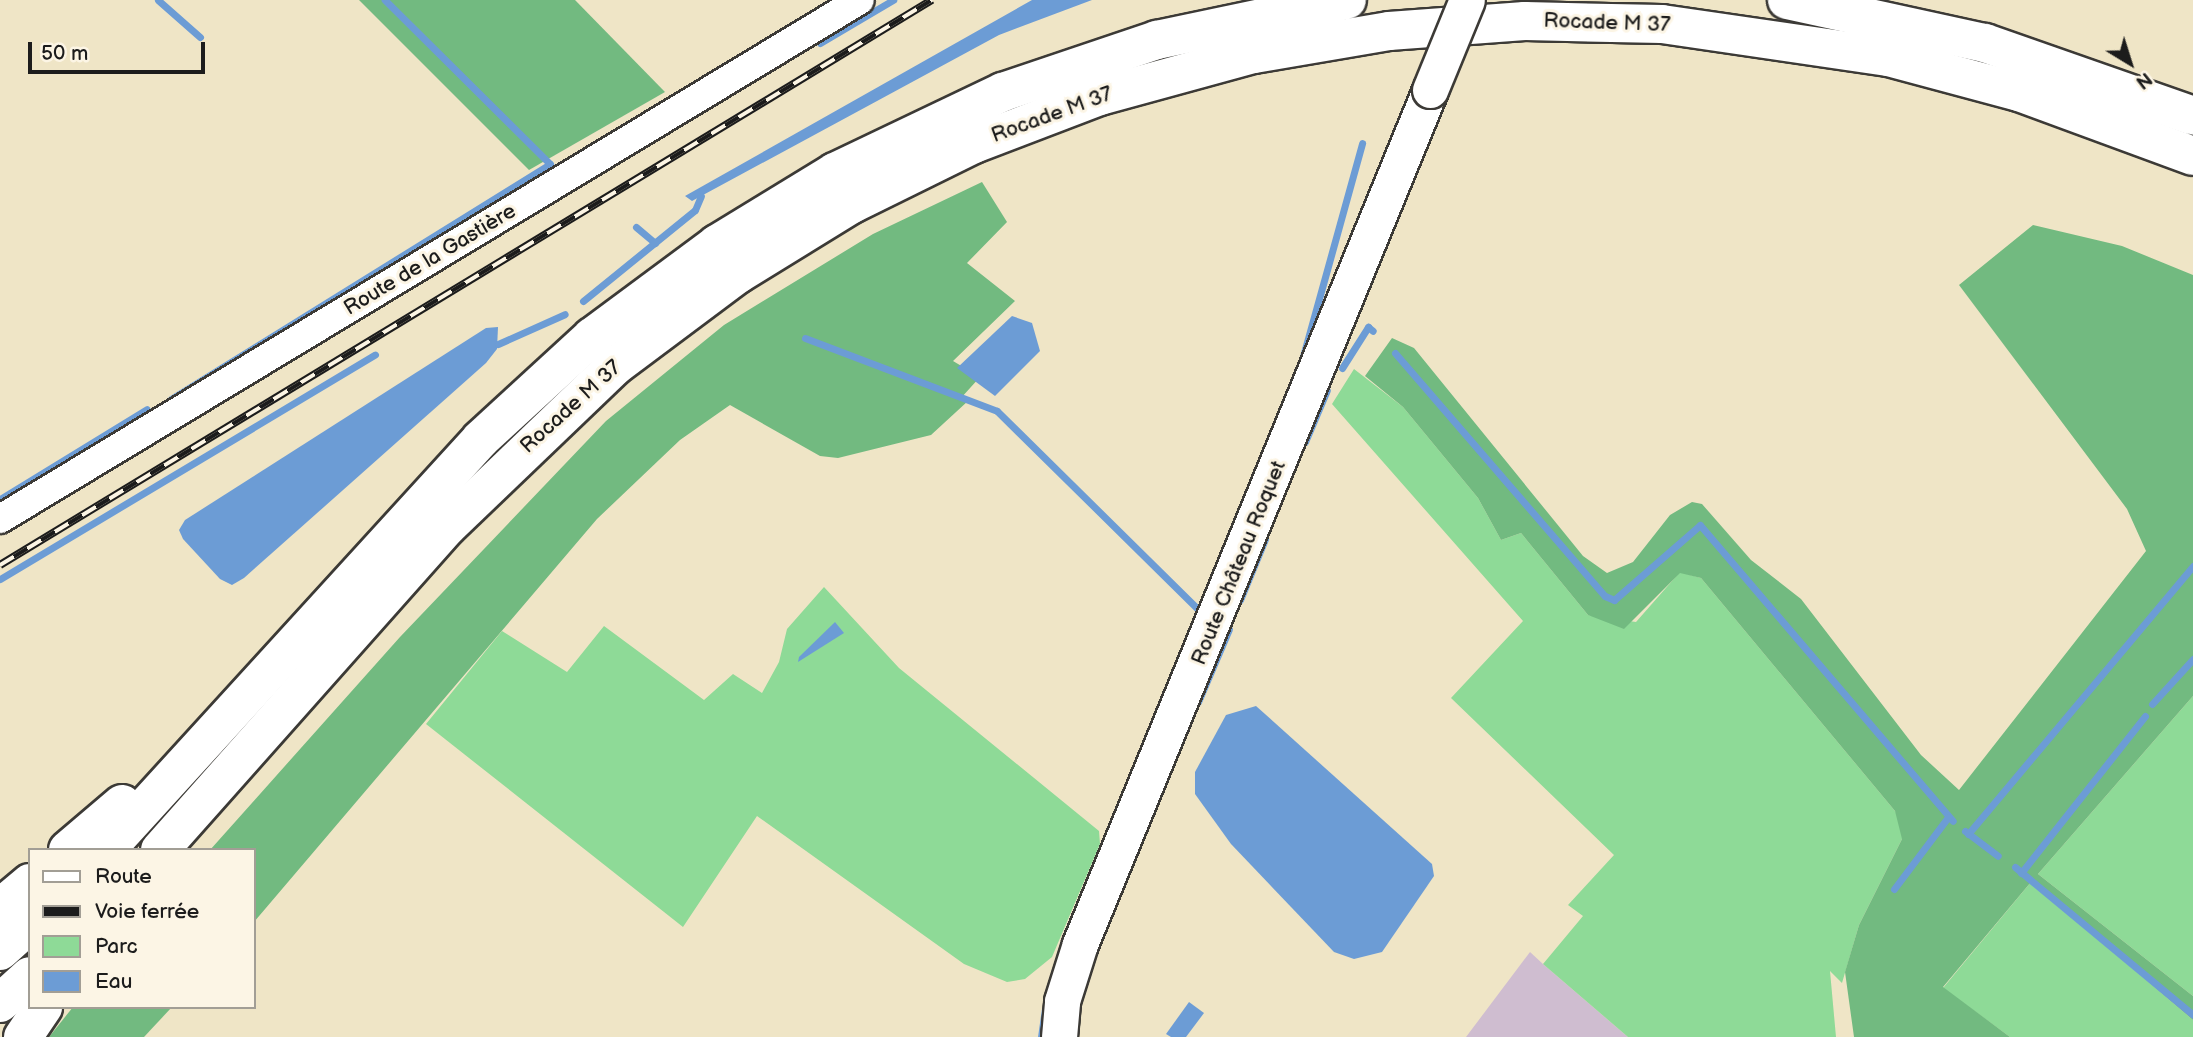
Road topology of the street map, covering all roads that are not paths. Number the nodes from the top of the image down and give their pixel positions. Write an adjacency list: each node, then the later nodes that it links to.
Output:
1 (860, 0): 7 (street, Route de la Gastière)
2 (1347, 0): 8 (highway, Rocade M 37)
3 (1467, 0): 22 (street, Route Château Roquet, bridge)
4 (1787, 0): 5 (highway)
5 (2193, 116)
6 (2193, 156): 9 (highway, Rocade M 37)
7 (0, 519)
8 (225, 722): 10 (highway); 11 (highway, Rocade M 37)
9 (194, 813): 12 (highway, Rocade M 37); 13 (highway)
10 (70, 848)
11 (108, 848)
12 (162, 848)
13 (168, 848)
14 (28, 885): 15 (highway)
15 (0, 908)
16 (28, 926): 17 (highway)
17 (0, 951)
18 (28, 978): 19 (highway)
19 (0, 1003)
20 (42, 1009): 21 (highway)
21 (23, 1037)
22 (1059, 1037)

